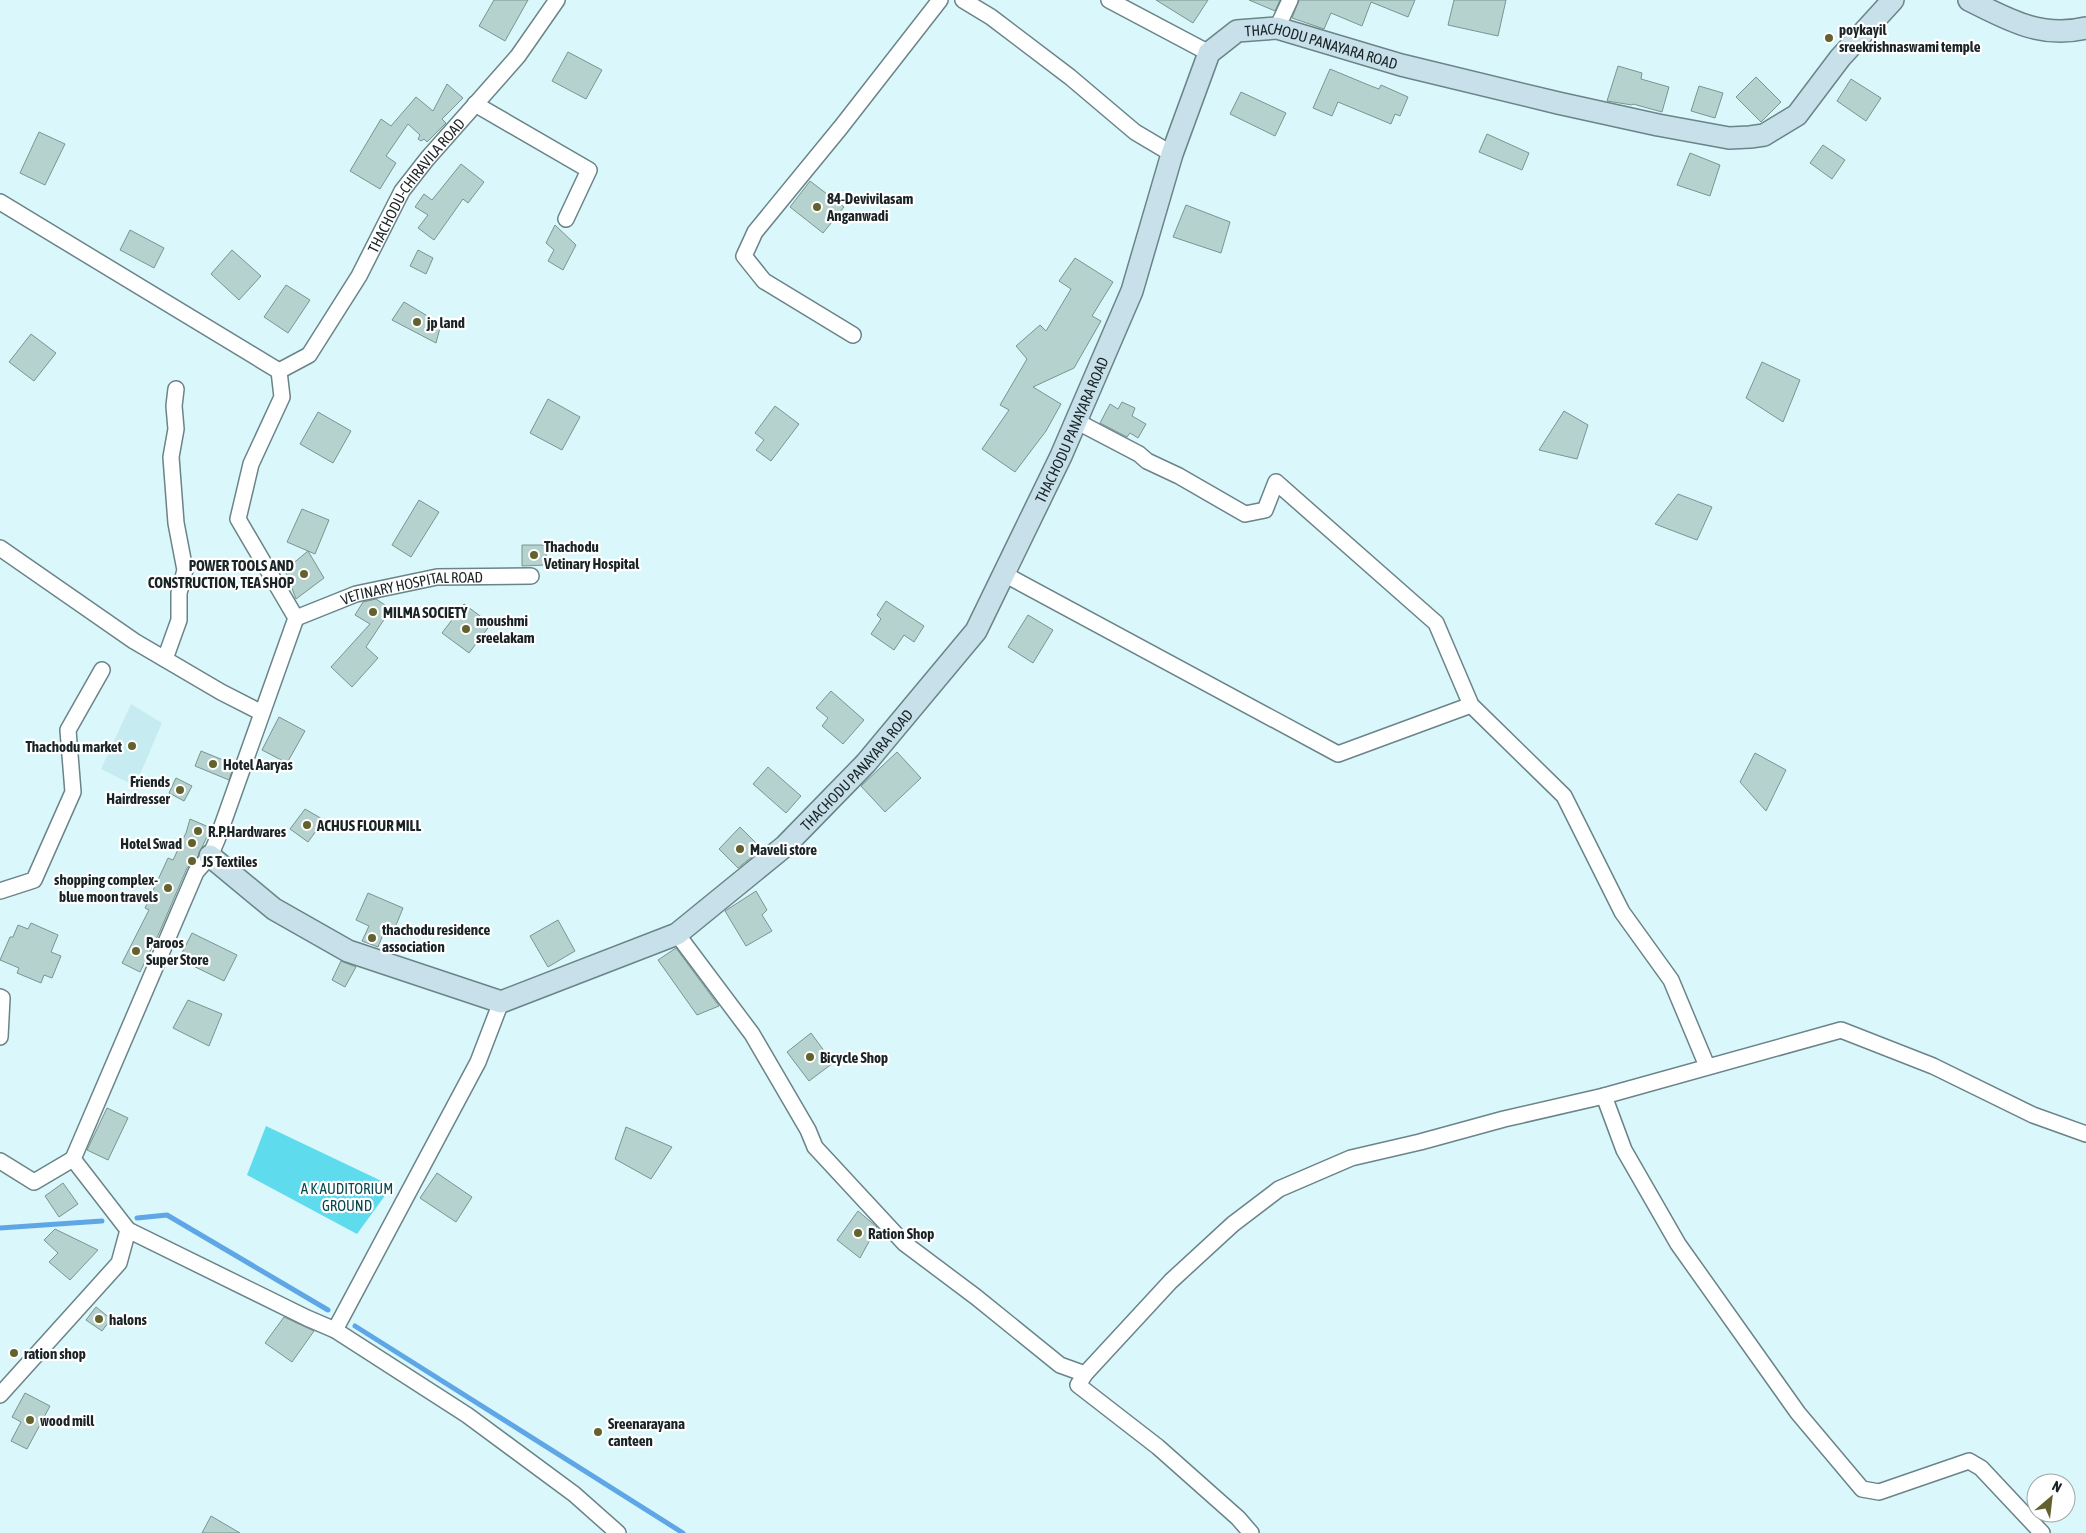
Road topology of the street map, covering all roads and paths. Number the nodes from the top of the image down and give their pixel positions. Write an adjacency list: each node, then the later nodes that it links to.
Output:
1 (557, 0): 11 (street, THACHODU-CHIRAVILA ROAD)
2 (940, 0): 15 (street)
3 (963, 0): 12 (street)
4 (1109, 0): 10 (street)
5 (1290, 0): 8 (street)
6 (1893, 0): 8 (main road, THACHODU PANAYARA ROAD)
7 (1968, 0): 9 (main road)
8 (1277, 28): 10 (main road, THACHODU PANAYARA ROAD)
9 (2086, 28)
10 (1209, 53): 12 (main road, THACHODU PANAYARA ROAD)
11 (475, 104): 14 (street); 16 (street, THACHODU-CHIRAVILA ROAD)
12 (1172, 154): 18 (main road, THACHODU PANAYARA ROAD)
13 (0, 202): 16 (street)
14 (566, 220)
15 (853, 335)
16 (279, 371): 22 (street)
17 (176, 389): 23 (street)
18 (1076, 421): 20 (main road, THACHODU PANAYARA ROAD); 25 (street)
19 (0, 548): 23 (street)
20 (1004, 574): 25 (street); 29 (main road, THACHODU PANAYARA ROAD)
21 (531, 576): 22 (street, VETINARY HOSPITAL ROAD)
22 (296, 618): 26 (street)
23 (165, 659): 26 (street)
24 (102, 670): 28 (street)
25 (1470, 704): 33 (street)
26 (262, 713): 27 (street)
27 (210, 856): 31 (main road); 36 (street)
28 (0, 891)
29 (677, 934): 31 (main road, THACHODU PANAYARA ROAD); 40 (street)
30 (0, 997): 32 (street)
31 (501, 1002): 39 (street)
32 (0, 1037)
33 (1707, 1066): 34 (street); 35 (street)
34 (1604, 1096): 40 (street); 44 (street)
35 (2086, 1134)
36 (73, 1159): 37 (street); 38 (street)
37 (0, 1161)
38 (128, 1230): 39 (street); 41 (street)
39 (335, 1330): 42 (street)
40 (1085, 1374): 43 (street)
41 (0, 1395)
42 (618, 1533)
43 (1251, 1533)
44 (2042, 1533)

